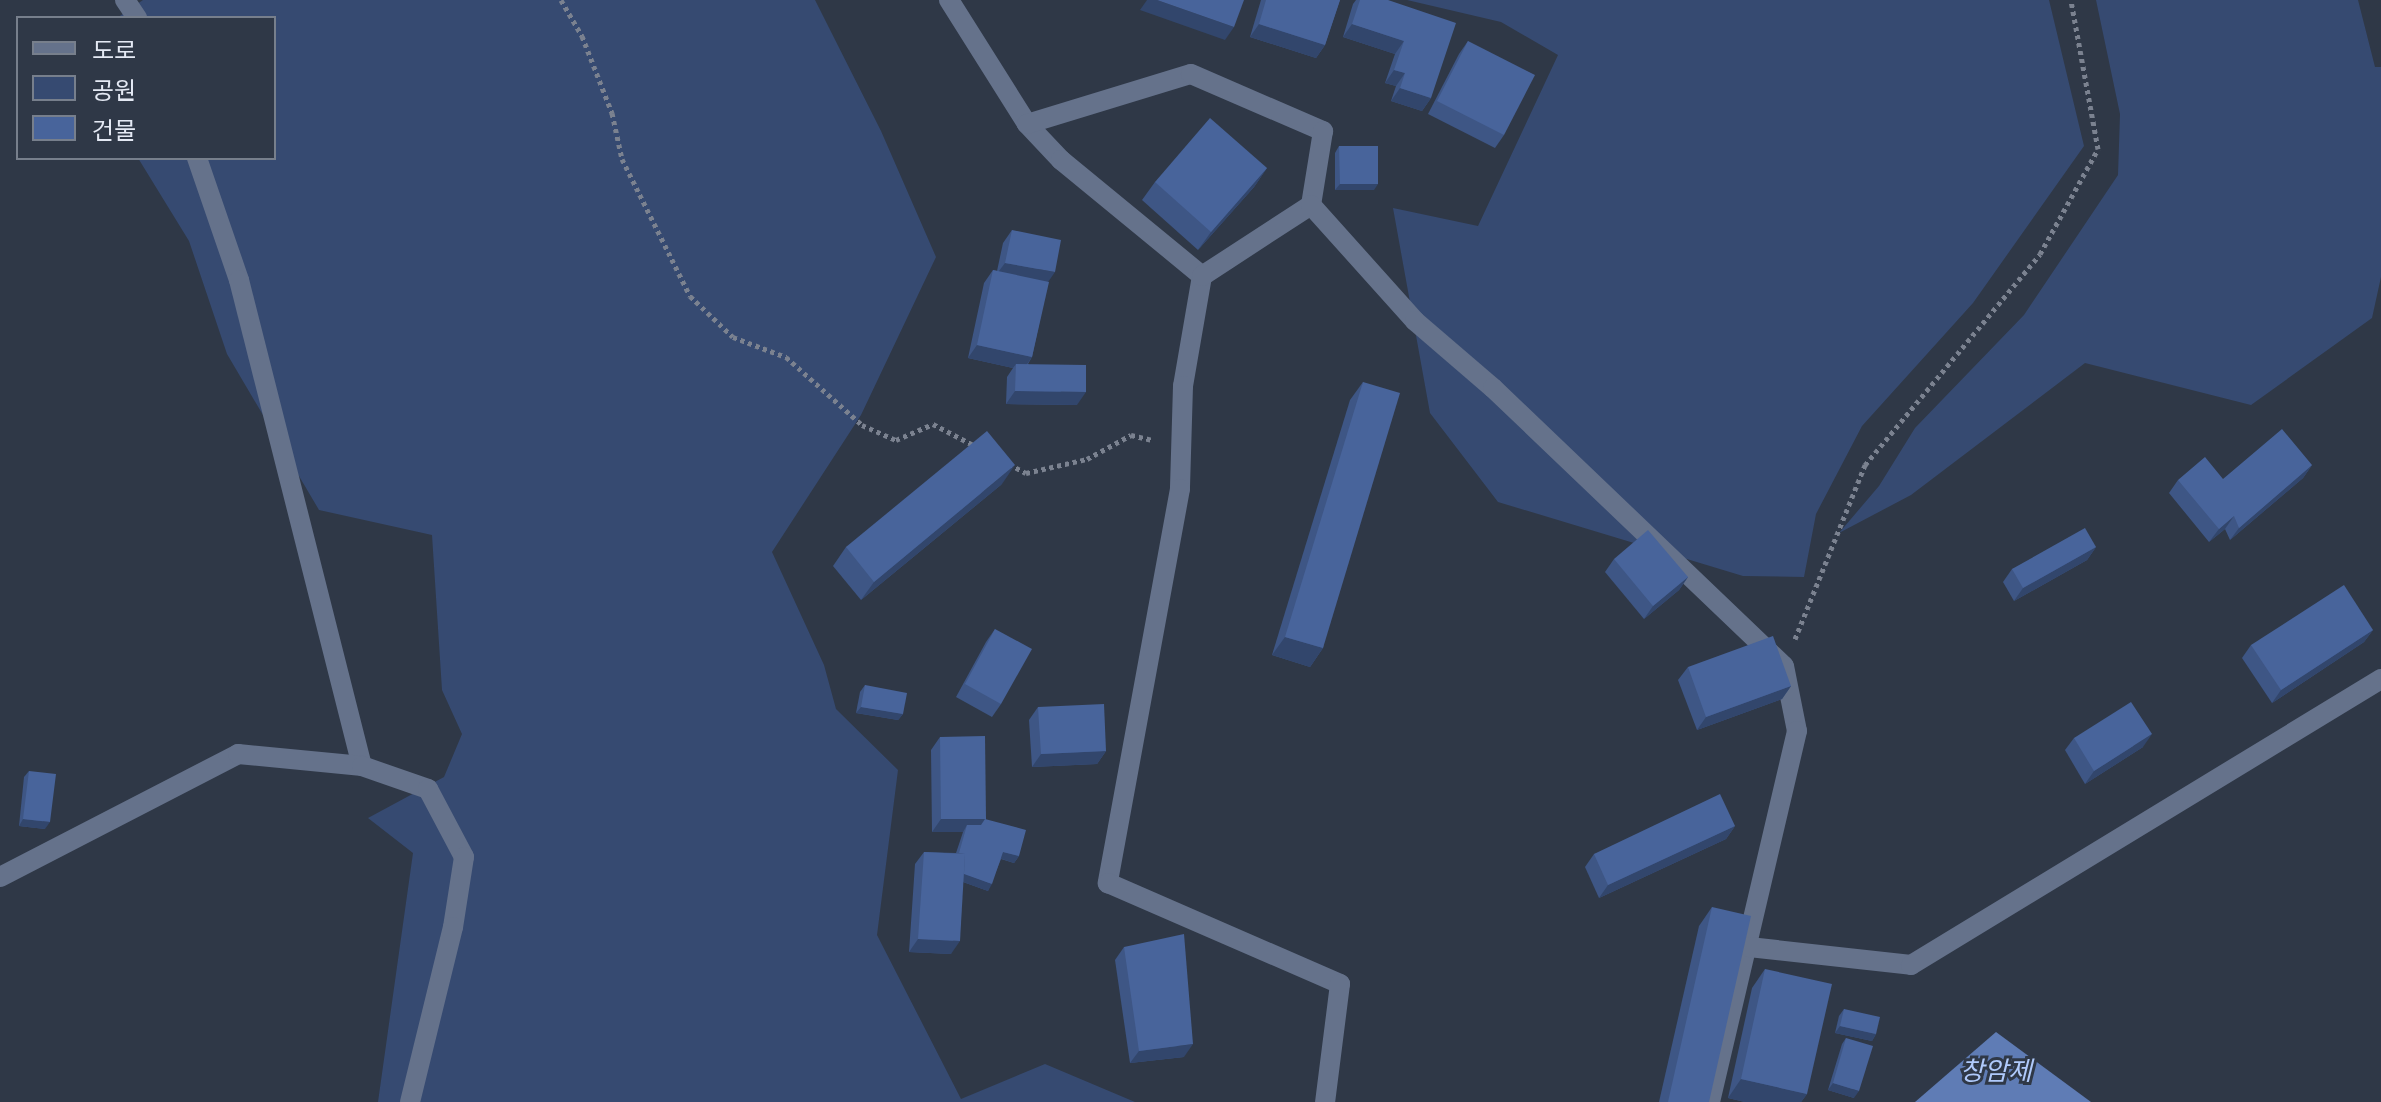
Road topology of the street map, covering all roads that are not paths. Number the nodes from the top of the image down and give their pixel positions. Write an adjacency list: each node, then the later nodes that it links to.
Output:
1 (949, 0): 2 (street)
2 (1027, 124): 4 (street); 5 (street)
3 (198, 160): 7 (street)
4 (1311, 205): 5 (street); 9 (street)
5 (1202, 276): 11 (street)
6 (2381, 679): 9 (street)
7 (362, 766): 8 (street); 10 (street)
8 (0, 877)
9 (1749, 947): 12 (street)
10 (410, 1102)
11 (1325, 1102)
12 (1710, 1102)

